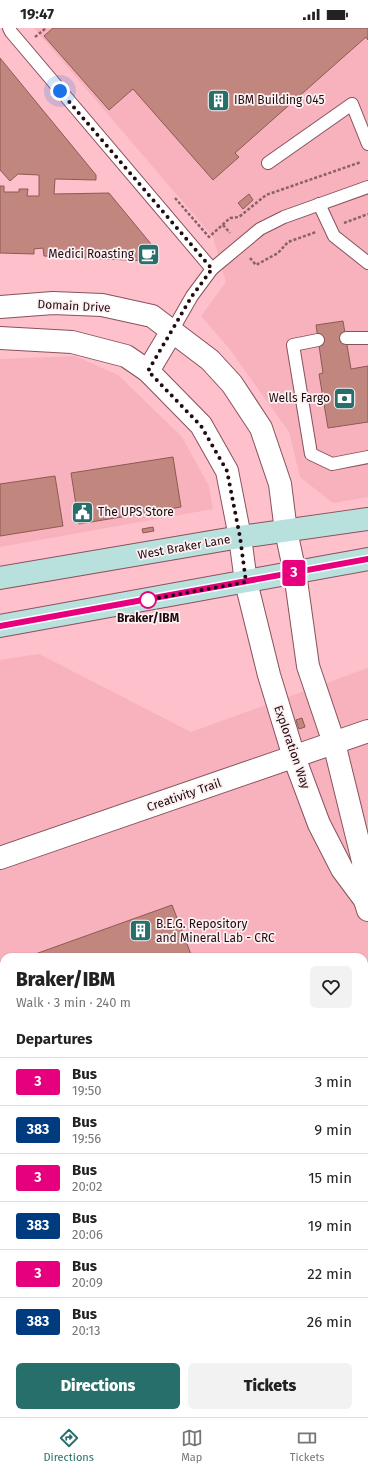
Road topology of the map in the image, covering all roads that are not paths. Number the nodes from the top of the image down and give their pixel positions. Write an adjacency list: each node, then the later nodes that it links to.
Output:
1 (9, 28): 7 (lane)
2 (368, 144): 3 (lane)
3 (268, 163)
4 (368, 187): 5 (lane)
5 (319, 204): 6 (lane); 7 (lane)
6 (368, 263)
7 (212, 269): 9 (lane)
8 (0, 307): 9 (street, Domain Drive)
9 (172, 331): 14 (street); 17 (street, Domain Drive)
10 (0, 338): 14 (street)
11 (346, 338): 12 (lane)
12 (368, 338)
13 (318, 340): 15 (lane)
14 (148, 371): 18 (street)
15 (368, 457)
16 (368, 519): 17 (main road, West Braker Lane)
17 (286, 531): 18 (main road, West Braker Lane); 20 (street, Domain Drive)
18 (240, 537): 21 (main road, West Braker Lane); 22 (street)
19 (368, 559): 20 (main road)
20 (295, 573): 22 (main road); 25 (street, Exploration Way)
21 (0, 578)
22 (246, 582): 23 (main road); 26 (street, Exploration Way)
23 (0, 626)
24 (368, 731): 25 (street, Creativity Trail)
25 (334, 743): 26 (street, Creativity Trail); 28 (street, Exploration Way)
26 (294, 757): 27 (street, Creativity Trail); 28 (street, Exploration Way)
27 (0, 858)
28 (366, 905)

